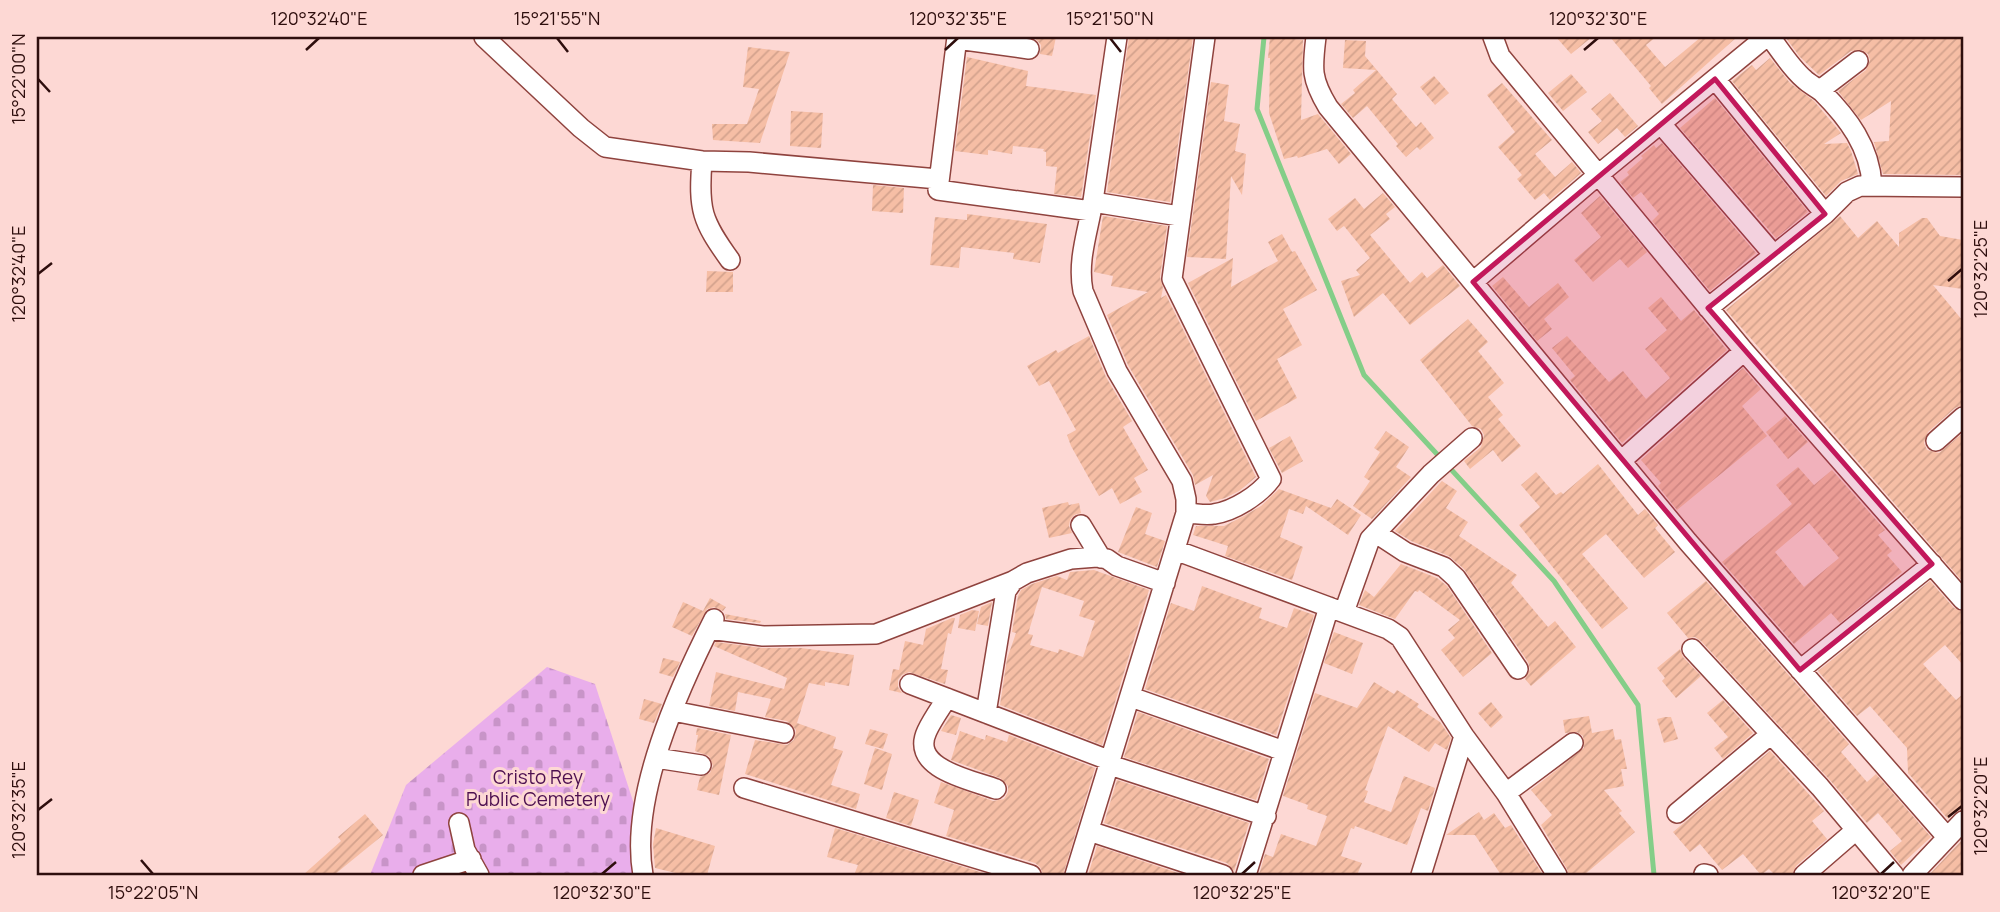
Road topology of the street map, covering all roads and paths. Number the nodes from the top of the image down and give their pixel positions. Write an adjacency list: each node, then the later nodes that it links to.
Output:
1 (484, 37): 13 (street)
2 (1117, 37): 18 (street)
3 (1205, 37): 20 (street)
4 (1316, 37): 23 (street)
5 (1493, 37): 14 (street)
6 (1765, 37): 10 (street); 11 (street)
7 (957, 38): 8 (street); 15 (street)
8 (1029, 49)
9 (1858, 61): 11 (street)
10 (1715, 79): 12 (street); 19 (street)
11 (1820, 90): 16 (street)
12 (1661, 124): 14 (street); 21 (street)
13 (702, 161): 15 (street); 22 (street)
14 (1598, 175): 23 (street); 24 (street)
15 (938, 179): 18 (street)
16 (1872, 185): 17 (street); 19 (street)
17 (1963, 187)
18 (1092, 207): 20 (street); 30 (street)
19 (1825, 214): 21 (street)
20 (1179, 216): 30 (street)
21 (1774, 255): 24 (street)
22 (730, 260)
23 (1473, 282): 29 (street)
24 (1708, 308): 25 (street)
25 (1744, 351): 29 (street); 35 (street)
26 (1963, 417): 27 (street)
27 (1936, 441)
28 (1465, 443): 32 (street)
29 (1621, 461): 42 (street)
30 (1186, 513): 33 (street)
31 (1081, 525): 34 (street)
32 (1376, 533): 39 (street); 41 (street)
33 (1175, 550): 37 (street); 39 (street)
34 (1101, 558): 36 (street); 37 (street)
35 (1932, 564): 38 (street); 42 (street)
36 (1013, 580): 46 (street); 47 (street)
37 (1165, 583): 44 (street)
38 (1963, 600)
39 (1336, 610): 50 (street); 52 (street)
40 (1692, 649): 49 (street)
41 (1518, 669)
42 (1800, 670): 65 (street)
43 (910, 684): 45 (street)
44 (1131, 697): 52 (street); 54 (street)
45 (947, 698): 47 (street); 57 (street)
46 (673, 711): 48 (street); 53 (street)
47 (986, 713): 54 (street)
48 (784, 733)
49 (1771, 734): 59 (street); 63 (street)
50 (1464, 736): 58 (street); 73 (street)
51 (1573, 743): 58 (street)
52 (1284, 751): 60 (street)
53 (656, 758): 55 (street); 68 (street)
54 (1110, 763): 60 (street); 64 (street)
55 (701, 765)
56 (744, 788): 69 (street)
57 (996, 789)
58 (1506, 793): 74 (street)
59 (1677, 813)
60 (1266, 816): 72 (street)
61 (1963, 821): 65 (street)
62 (459, 823): 66 (street)
63 (1856, 830): 75 (street); 76 (street)
64 (1089, 831): 70 (street); 71 (street)
65 (1947, 837): 77 (street)
66 (475, 867): 67 (street)
67 (423, 875)
68 (643, 875)
69 (1031, 875)
70 (1075, 875)
71 (1223, 875)
72 (1246, 875)
73 (1421, 875)
74 (1557, 875)
75 (1804, 875)
76 (1894, 875)
77 (1912, 875)

